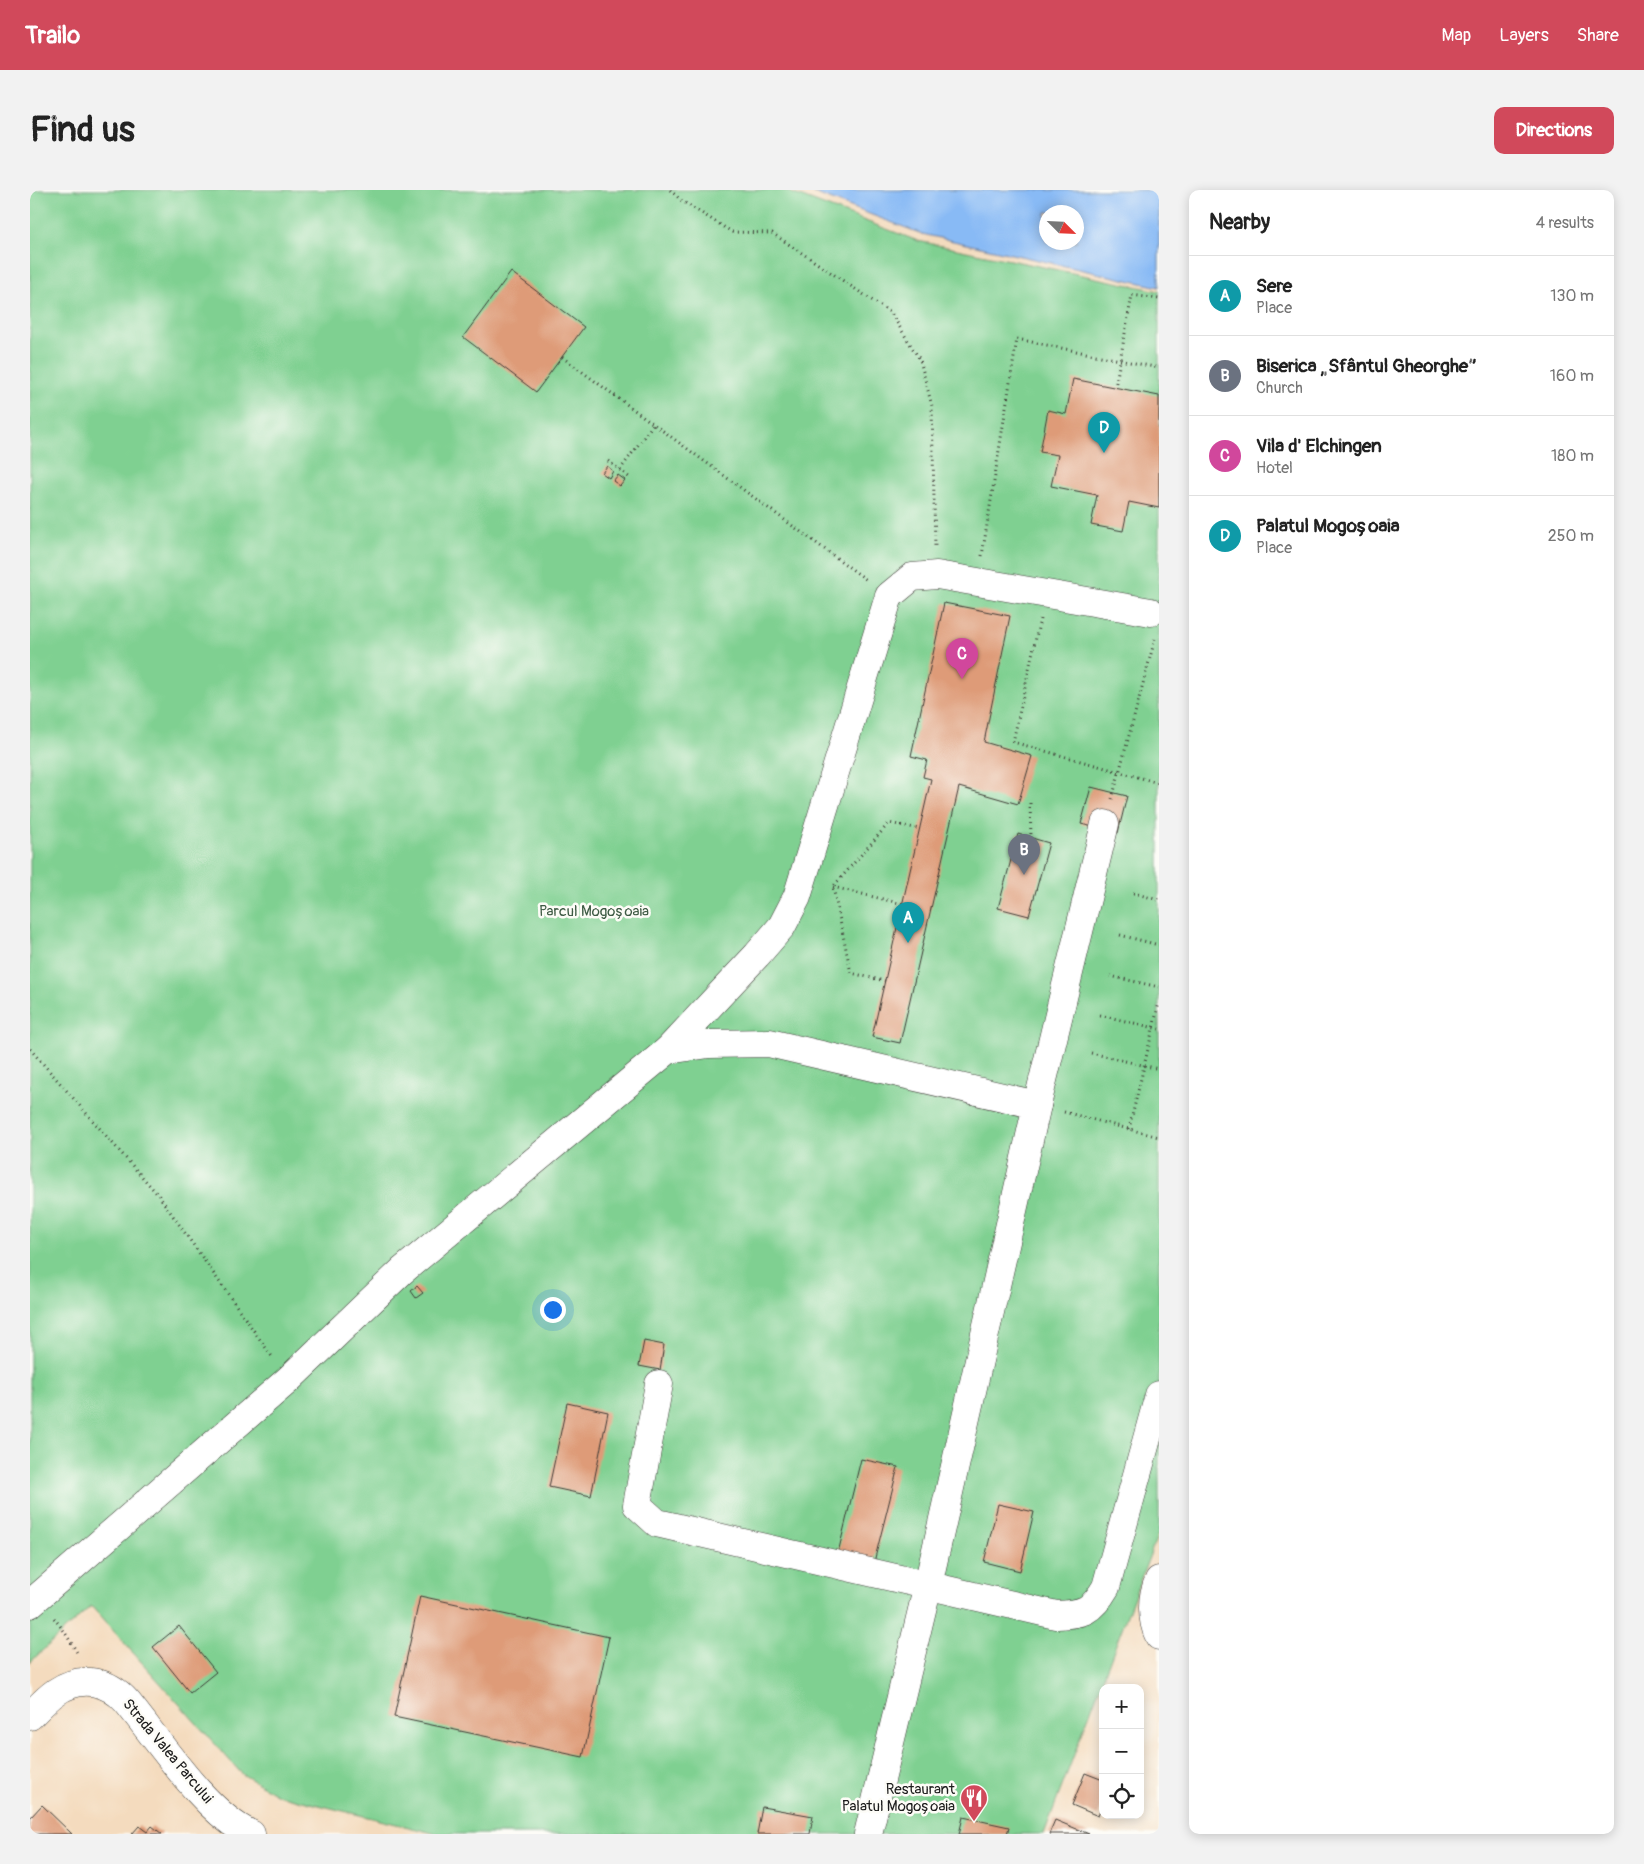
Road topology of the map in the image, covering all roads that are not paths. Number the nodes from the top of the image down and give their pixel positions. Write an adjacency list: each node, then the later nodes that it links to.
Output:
1 (1153, 625): 3 (street)
2 (1105, 824): 4 (street)
3 (668, 1050): 4 (street); 9 (street)
4 (1037, 1105): 8 (street)
5 (659, 1384): 8 (street)
6 (1159, 1395): 8 (street)
7 (1159, 1580): 10 (street)
8 (928, 1585): 13 (street)
9 (32, 1597)
10 (1159, 1636)
11 (30, 1716): 12 (street, Strada Valea Parcului)
12 (251, 1834)
13 (868, 1834)

